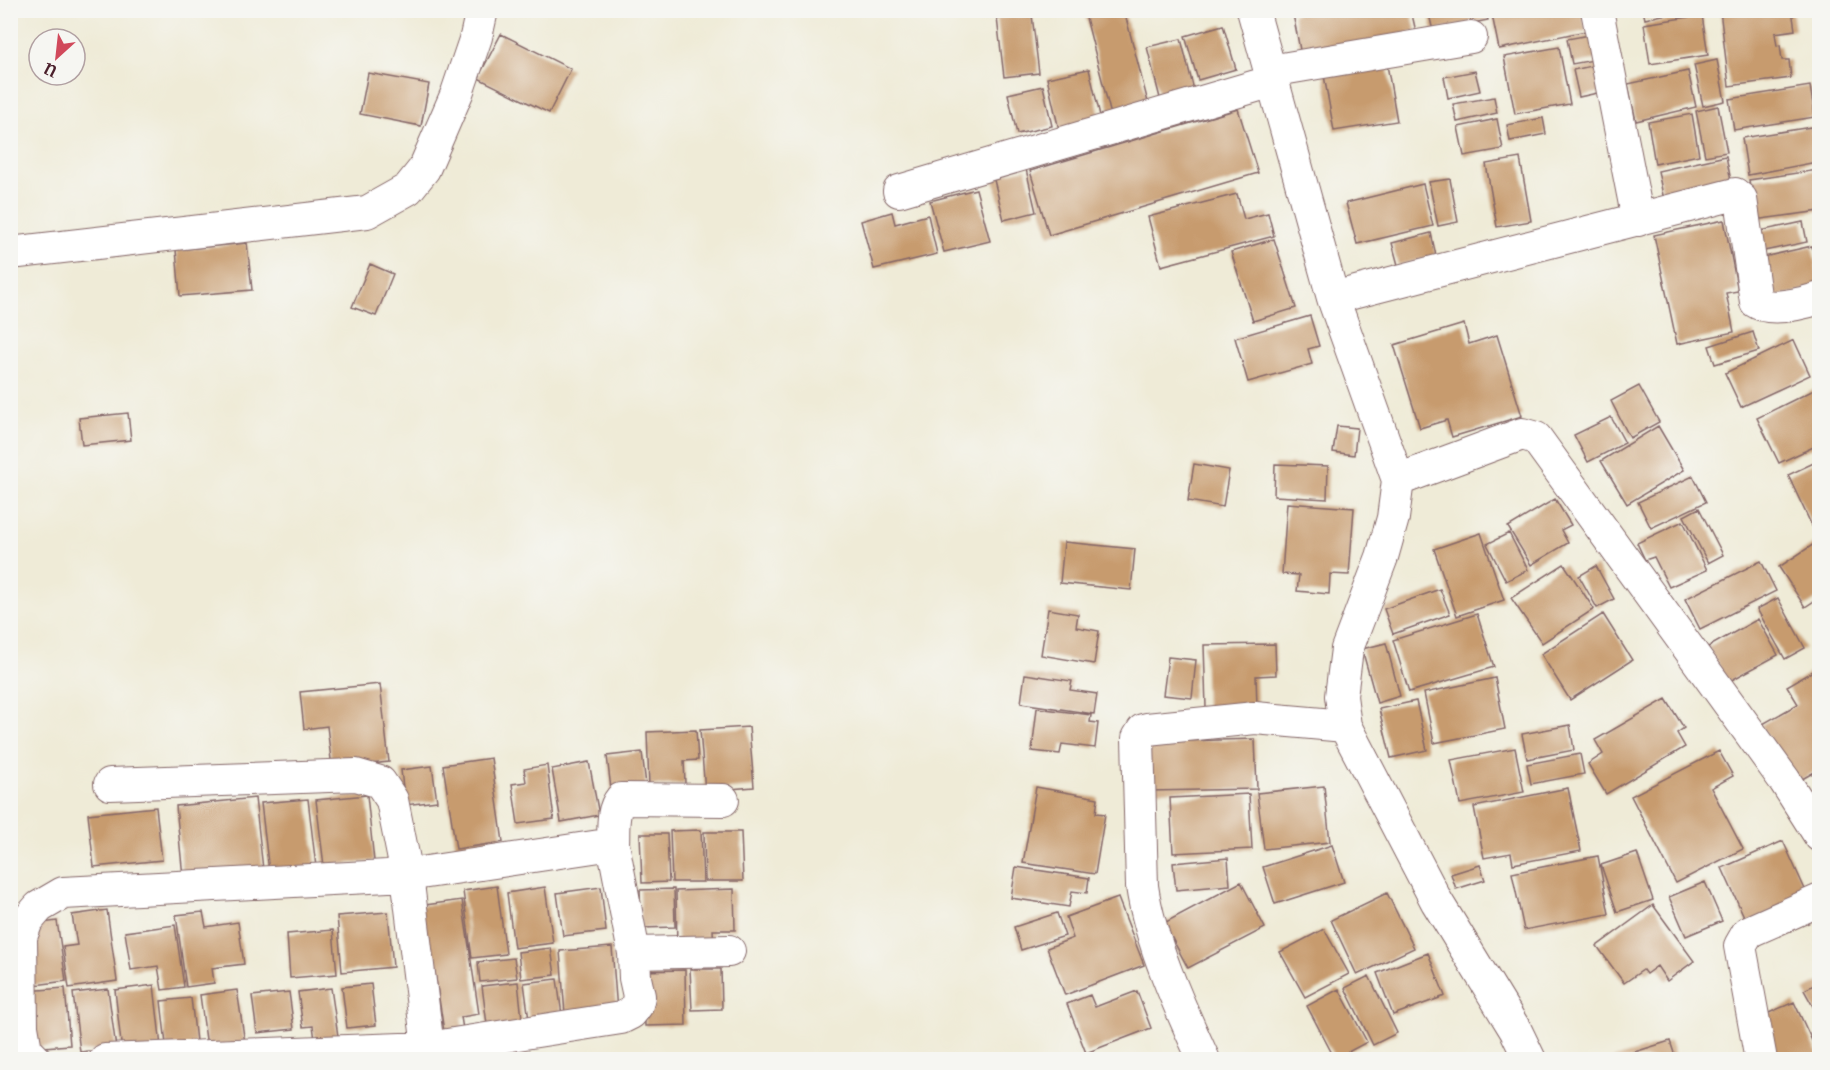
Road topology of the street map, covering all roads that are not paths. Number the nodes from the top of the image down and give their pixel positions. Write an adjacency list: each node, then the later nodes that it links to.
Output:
1 (482, 10): 8 (street)
2 (1252, 10): 5 (street)
3 (1597, 10): 7 (street)
4 (1471, 37): 5 (street)
5 (1272, 76): 6 (street); 9 (street)
6 (899, 191)
7 (1638, 220): 9 (street); 10 (street)
8 (10, 253)
9 (1333, 298): 11 (street)
10 (1815, 309)
11 (1398, 480): 12 (street); 15 (street)
12 (1345, 726): 24 (street); 25 (street)
13 (110, 784): 17 (street)
14 (723, 800): 16 (street)
15 (1820, 836)
16 (613, 844): 17 (street); 20 (street)
17 (407, 875): 21 (street); 22 (street)
18 (1820, 900): 26 (street)
19 (729, 951): 20 (street)
20 (634, 953): 21 (street)
21 (430, 1053): 23 (street)
22 (36, 1059)
23 (105, 1059)
24 (1204, 1059)
25 (1530, 1059)
26 (1761, 1059)

